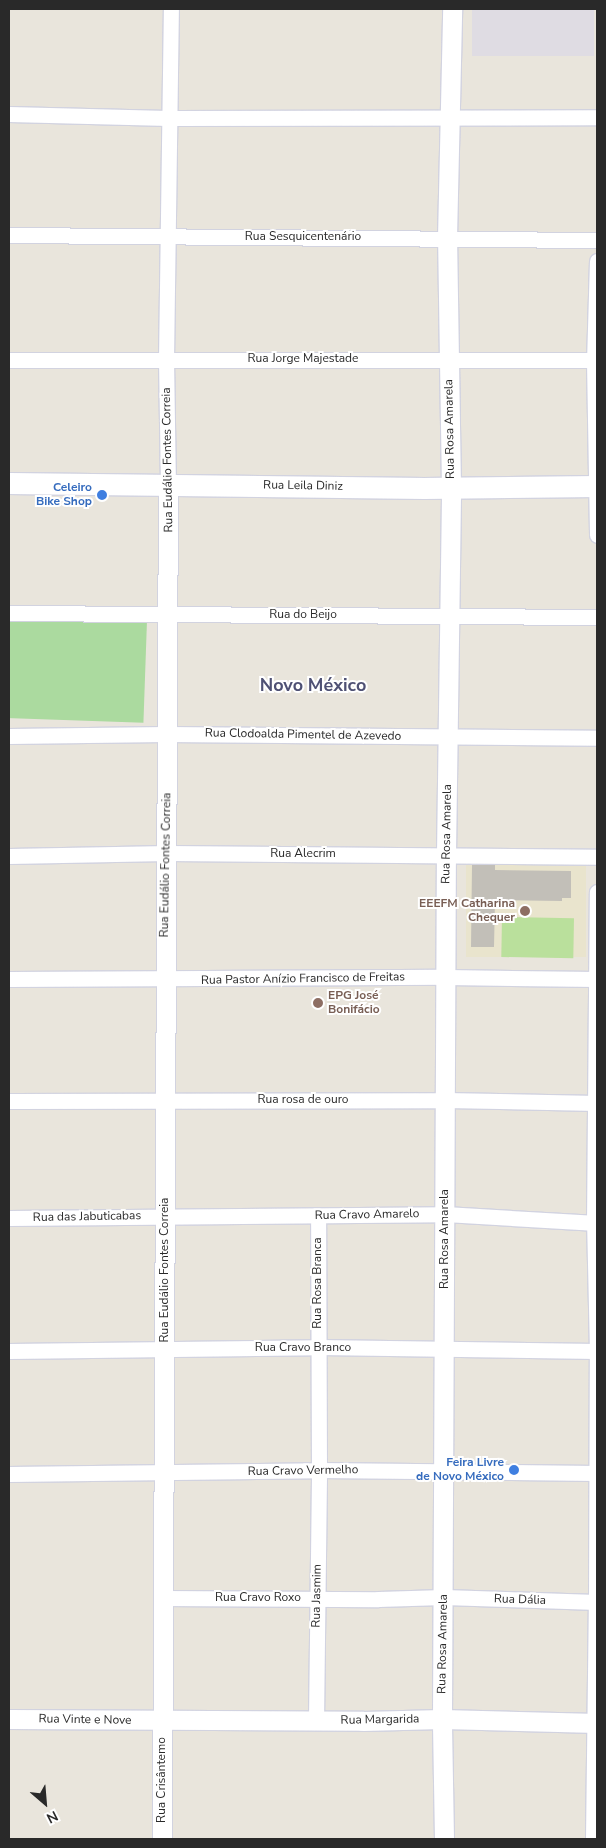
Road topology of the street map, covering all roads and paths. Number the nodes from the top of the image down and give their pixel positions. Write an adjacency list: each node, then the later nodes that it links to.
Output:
1 (171, 9): 6 (street, Rua Eudálio Fontes Correia)
2 (452, 9): 4 (street, Rua Rosa Amarela)
3 (9, 114): 6 (street)
4 (448, 115): 5 (street); 6 (street); 9 (street, Rua Rosa Amarela)
5 (597, 117)
6 (168, 118): 8 (street, Rua Eudálio Fontes Correia)
7 (9, 235): 8 (street, Rua Sesquicentenário)
8 (168, 237): 9 (street, Rua Sesquicentenário); 14 (street, Rua Eudálio Fontes Correia)
9 (447, 238): 10 (street, Rua Sesquicentenário); 12 (street, Rua Rosa Amarela)
10 (597, 240)
11 (597, 261): 15 (street)
12 (449, 359): 14 (street, Rua Jorge Majestade); 15 (street, Rua Jorge Majestade); 19 (street, Rua Rosa Amarela)
13 (9, 360): 14 (street, Rua Jorge Majestade)
14 (166, 360): 17 (street, Rua Eudálio Fontes Correia)
15 (595, 361): 18 (street)
16 (9, 483): 17 (main road, Rua Leila Diniz)
17 (168, 486): 19 (main road, Rua Leila Diniz); 22 (street, Rua Eudálio Fontes Correia)
18 (596, 486): 19 (main road, Rua Leila Diniz); 20 (street)
19 (451, 488): 23 (street, Rua Rosa Amarela)
20 (597, 535)
21 (9, 613): 22 (street, Rua do Beijo)
22 (169, 615): 23 (street, Rua do Beijo); 25 (street, Rua Eudálio Fontes Correia)
23 (450, 616): 24 (street, Rua do Beijo); 27 (street, Rua Rosa Amarela)
24 (597, 617)
25 (166, 734): 26 (street, Rua Clodoalda Pimentel de Azevedo); 27 (street, Rua Clodoalda Pimentel de Azevedo); 29 (street, Rua Eudálio Fontes Correia)
26 (9, 736)
27 (449, 737): 28 (street, Rua Clodoalda Pimentel de Azevedo); 30 (street, Rua Rosa Amarela)
28 (597, 738)
29 (168, 853): 30 (street, Rua Alecrim); 31 (street, Rua Alecrim); 37 (street, Rua Eudálio Fontes Correia)
30 (446, 854): 32 (street, Rua Alecrim); 34 (street, Rua Rosa Amarela)
31 (9, 856)
32 (597, 857)
33 (597, 892): 36 (street)
34 (446, 977): 36 (street, Rua Pastor Anízio Francisco de Freitas); 37 (street, Rua Pastor Anízio Francisco de Freitas); 39 (street, Rua Rosa Amarela)
35 (9, 979): 37 (street, Rua Pastor Anízio Francisco de Freitas)
36 (597, 979): 41 (street)
37 (164, 980): 38 (street, Rua Eudálio Fontes Correia)
38 (165, 1100): 39 (street, Rua rosa de ouro); 40 (street, Rua rosa de ouro); 43 (street, Rua Eudálio Fontes Correia)
39 (445, 1100): 41 (street, Rua rosa de ouro); 42 (street, Rua Rosa Amarela)
40 (9, 1101)
41 (596, 1103): 46 (street)
42 (445, 1214): 44 (street, Rua Cravo Amarelo); 46 (street, Rua Cravo Amarelo); 49 (street, Rua Rosa Amarela)
43 (166, 1216): 44 (street, Rua Cravo Amarelo); 45 (street, Rua das Jabuticabas); 48 (street, Rua Eudálio Fontes Correia)
44 (318, 1216): 47 (street, Rua Rosa Branca)
45 (9, 1218)
46 (596, 1223): 50 (street)
47 (318, 1347): 48 (street, Rua Cravo Branco); 49 (street, Rua Cravo Branco); 52 (street, Rua Rosa Branca)
48 (164, 1348): 51 (street, Rua Cravo Branco); 56 (street, Rua Eudálio Fontes Correia)
49 (445, 1348): 50 (street, Rua Cravo Branco); 53 (street, Rua Rosa Amarela)
50 (597, 1350): 54 (street)
51 (9, 1351)
52 (319, 1470): 53 (street, Rua Cravo Vermelho); 56 (street, Rua Cravo Vermelho); 59 (street, Rua Jasmim)
53 (443, 1471): 54 (street, Rua Cravo Vermelho); 57 (street, Rua Rosa Amarela)
54 (597, 1473): 60 (street)
55 (9, 1474): 56 (street, Rua Cravo Vermelho)
56 (162, 1474): 58 (street, Rua Eudálio Fontes Correia)
57 (444, 1597): 59 (street, Rua Cravo Roxo); 60 (street, Rua Dália); 62 (street, Rua Rosa Amarela)
58 (162, 1598): 59 (street, Rua Cravo Roxo); 63 (street, Rua Eudálio Fontes Correia)
59 (317, 1598): 64 (street, Rua Jasmim)
60 (597, 1602): 65 (street)
61 (9, 1719): 63 (street, Rua Vinte e Nove)
62 (442, 1719): 64 (street, Rua Margarida); 65 (street, Rua Margarida); 67 (street)
63 (162, 1720): 64 (street, Rua Margarida); 66 (street, Rua Crisântemo)
64 (316, 1721)
65 (596, 1723): 68 (street)
66 (162, 1839)
67 (444, 1839)
68 (593, 1839)

